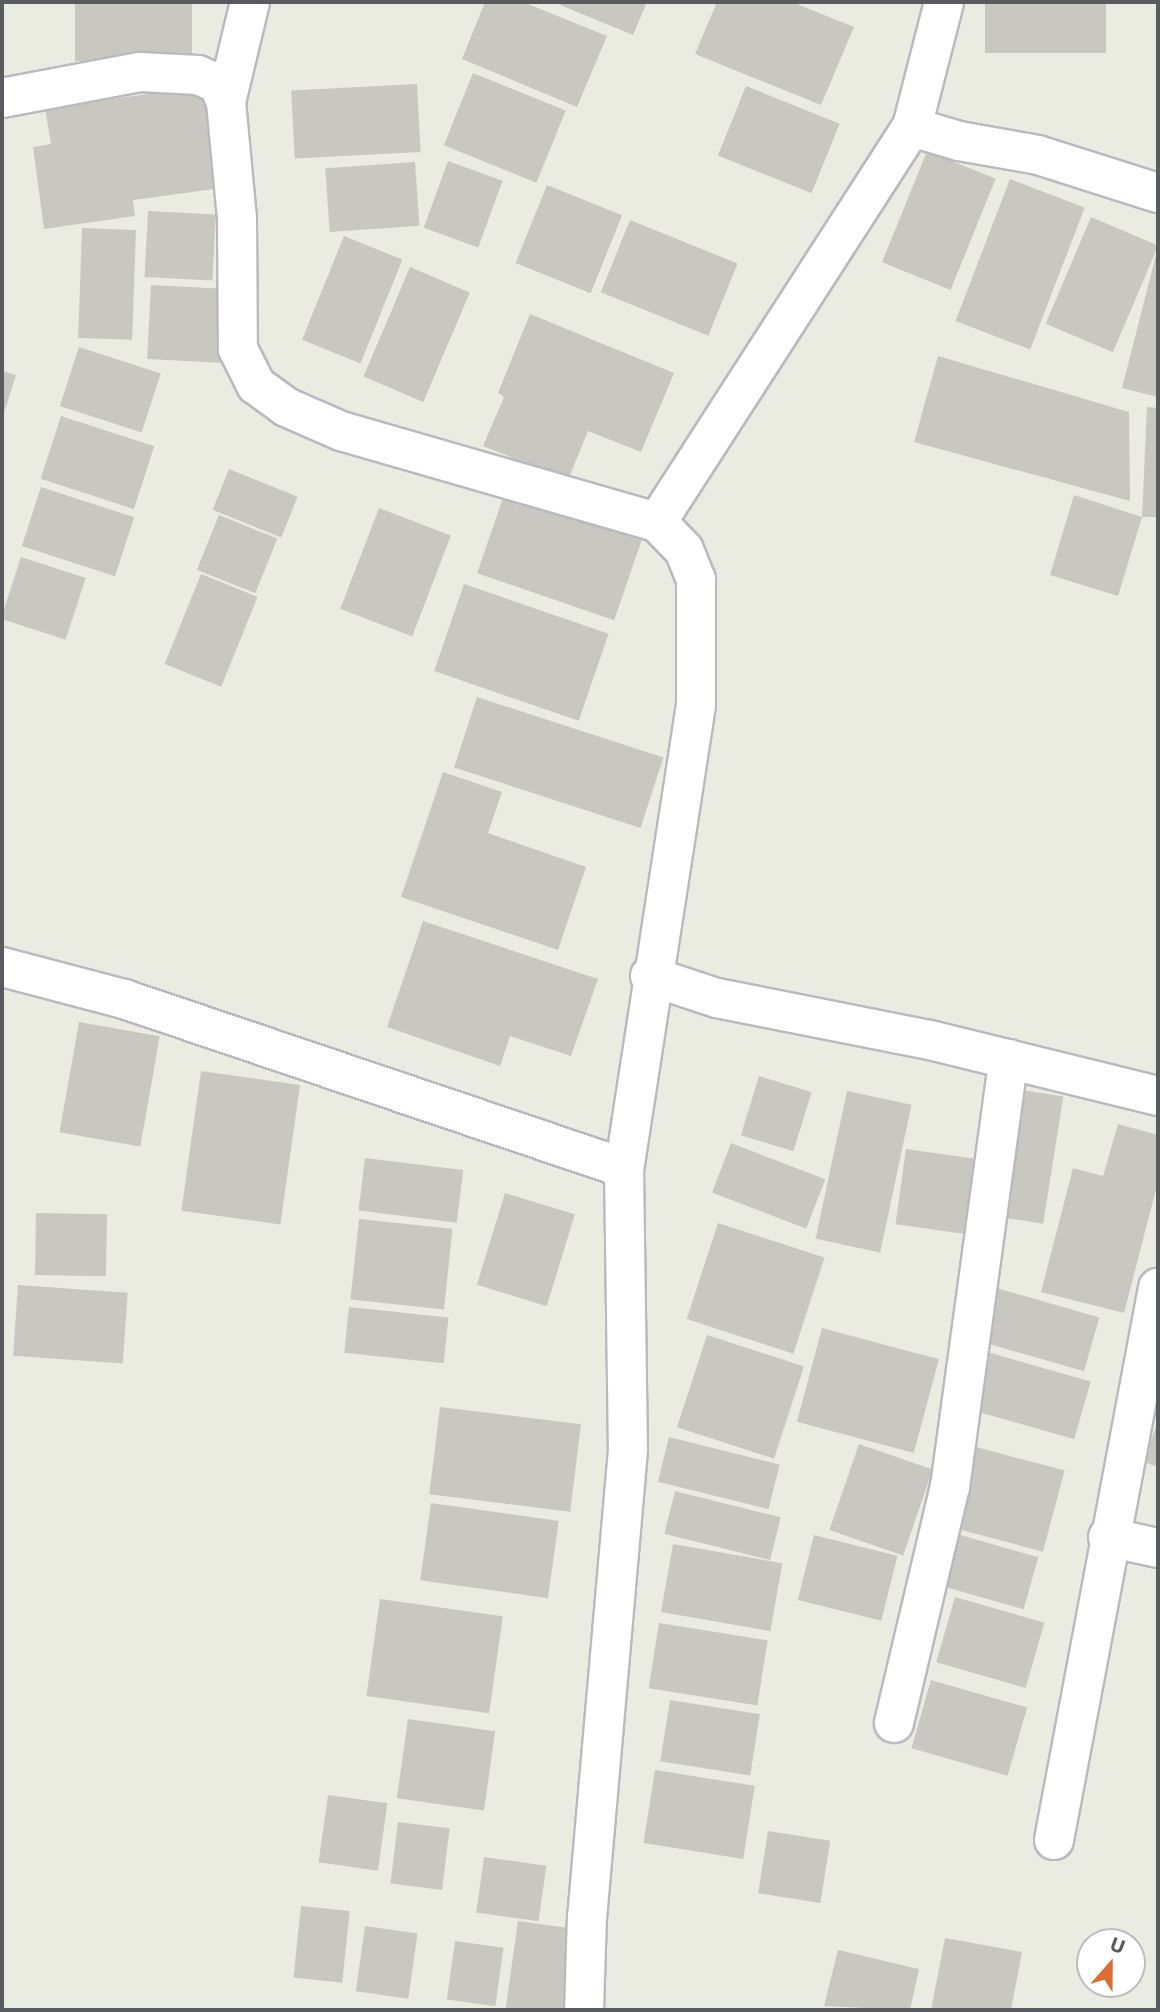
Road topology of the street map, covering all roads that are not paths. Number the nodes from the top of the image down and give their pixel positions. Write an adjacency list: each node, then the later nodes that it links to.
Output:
1 (250, 2): 4 (street)
2 (944, 2): 5 (street)
3 (2, 98): 4 (street)
4 (226, 102): 7 (street)
5 (912, 127): 6 (street); 7 (street)
6 (1158, 193)
7 (657, 522): 9 (street)
8 (2, 967): 12 (street)
9 (650, 976): 10 (street); 12 (street)
10 (1009, 1059): 11 (street); 16 (street)
11 (1158, 1096)
12 (624, 1168): 18 (street)
13 (1158, 1288): 14 (street)
14 (1108, 1537): 15 (street); 17 (street)
15 (1158, 1548)
16 (894, 1723)
17 (1054, 1840)
18 (584, 2010)

